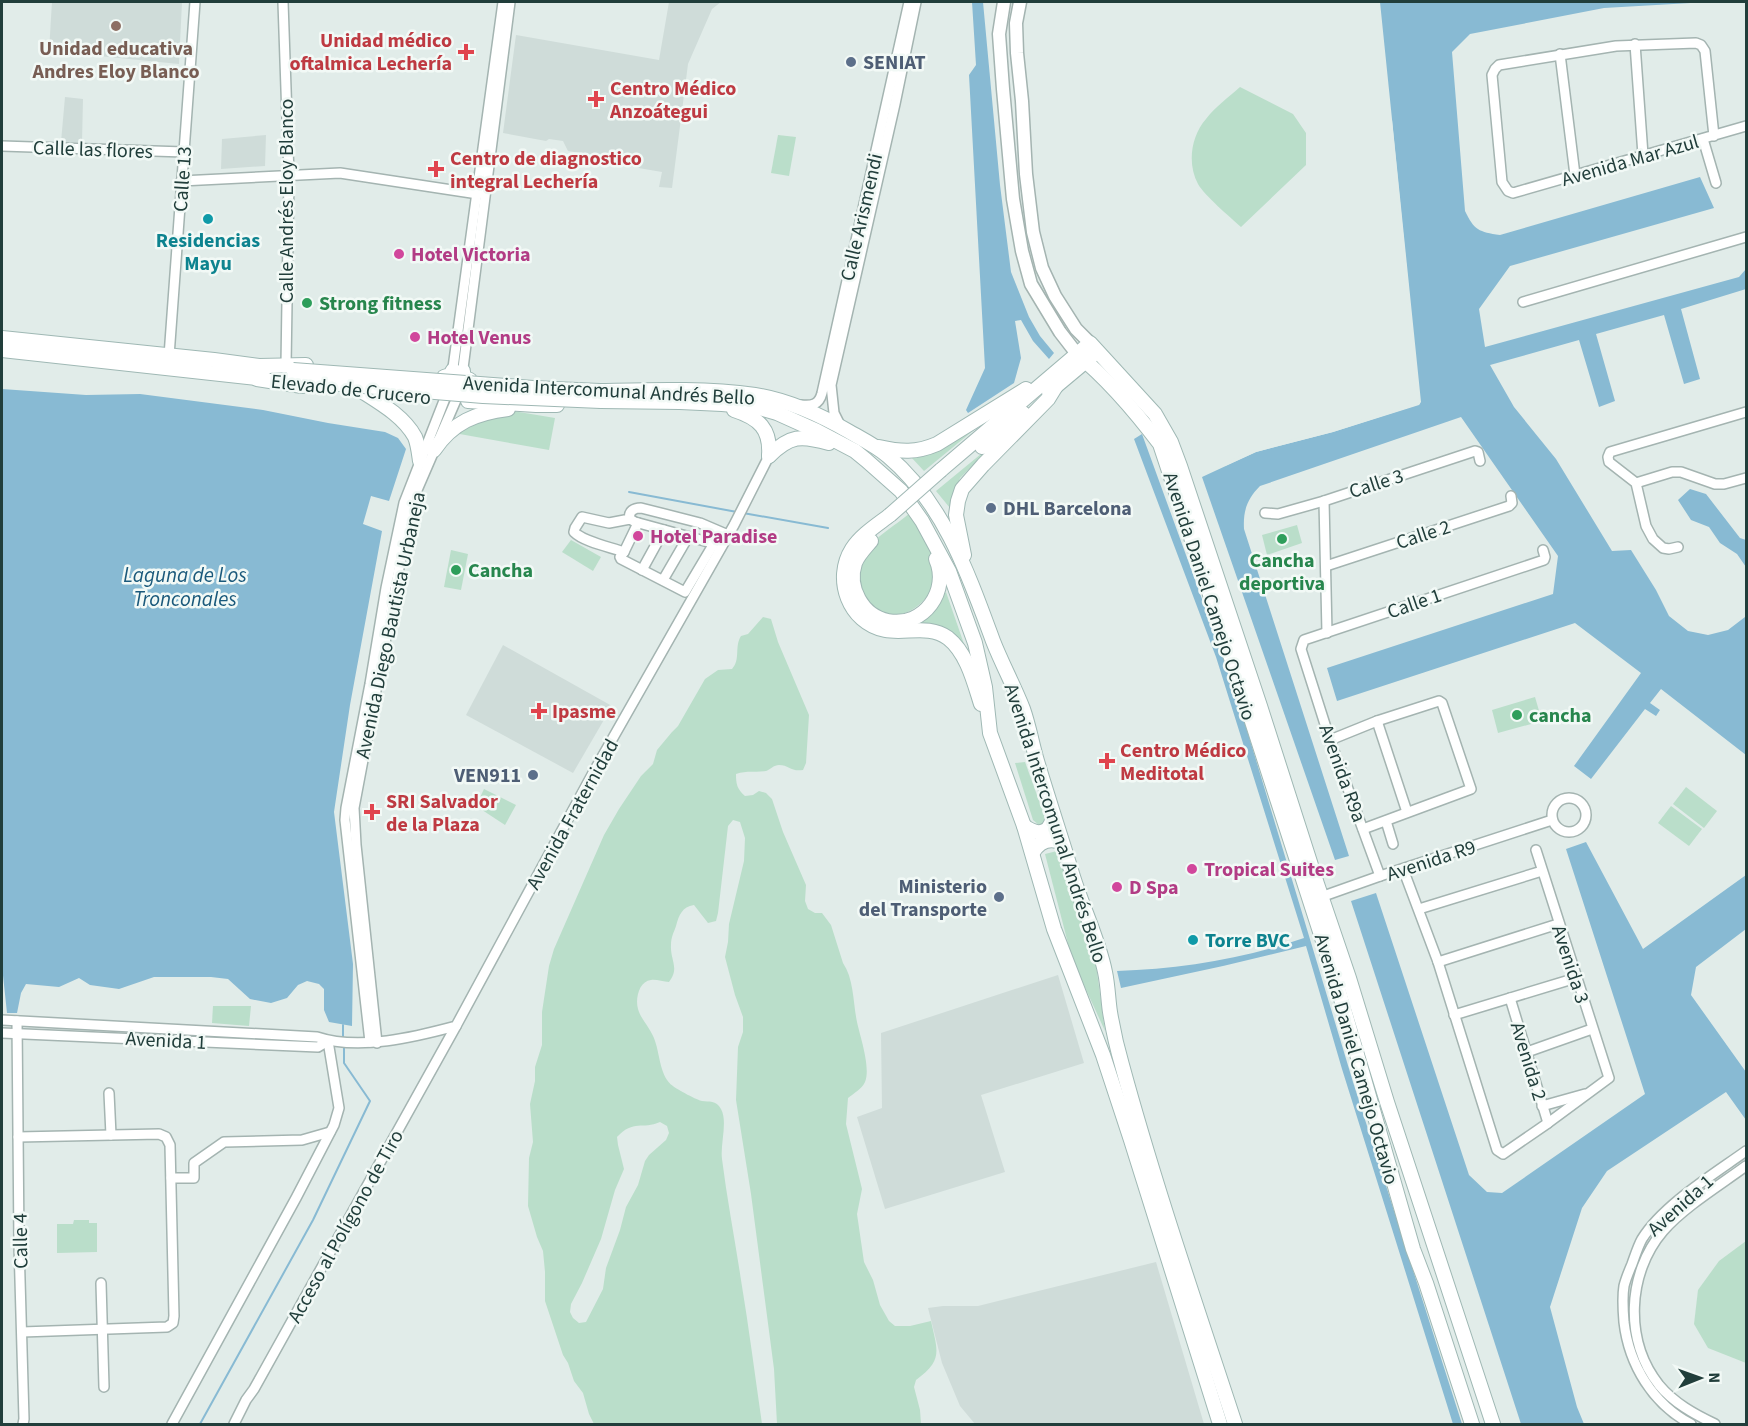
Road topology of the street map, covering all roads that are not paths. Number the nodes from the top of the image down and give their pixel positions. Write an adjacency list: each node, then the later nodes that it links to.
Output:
1 (195, 2): 15 (street, Calle 13)
2 (283, 2): 18 (street, Calle Andrés Eloy Blanco)
3 (503, 2): 21 (street, Avenida Diego Bautista Urbaneja)
4 (510, 2): 31 (street, Avenida Diego Bautista Urbaneja)
5 (909, 2): 37 (street, Calle Arismendi)
6 (916, 2): 40 (street, Calle Arismendi)
7 (1004, 2): 28 (street, Avenida Daniel Camejo Octavio)
8 (1020, 2): 25 (street, Avenida Daniel Camejo Octavio)
9 (1635, 44): 10 (street); 12 (street); 16 (street)
10 (1560, 54): 17 (street); 17 (street, Avenida Mar Azul)
11 (1746, 126): 12 (street, Avenida Mar Azul)
12 (1714, 136): 13 (street, Avenida Mar Azul)
13 (1703, 138): 16 (street, Avenida Mar Azul); 20 (street)
14 (2, 146): 15 (street, Calle las flores)
15 (184, 152): 19 (street, Calle 13)
16 (1643, 155): 17 (street, Avenida Mar Azul)
17 (1575, 175)
18 (289, 176): 19 (street); 21 (street); 29 (street, Calle Andrés Eloy Blanco)
19 (181, 181): 27 (street, Calle 13)
20 (1716, 183)
21 (478, 194): 31 (street, Avenida Diego Bautista Urbaneja)
22 (1746, 237): 23 (street)
23 (1523, 302)
24 (2, 338): 27 (main road, Avenida Intercomunal Andrés Bello)
25 (1094, 348): 28 (main road); 83 (main road, Avenida Daniel Camejo Octavio)
26 (2, 350): 30 (main road, Avenida Intercomunal Andrés Bello)
27 (169, 356): 30 (main road, Avenida Intercomunal Andrés Bello)
28 (1081, 358): 32 (main road); 83 (main road, Avenida Daniel Camejo Octavio)
29 (290, 372): 30 (main road, Avenida Intercomunal Andrés Bello); 31 (main road, Elevado de Crucero); 34 (main road, Avenida Intercomunal Andrés Bello, bridge)
30 (258, 373): 33 (main road, Elevado de Crucero)
31 (457, 376): 34 (main road, Elevado de Crucero); 35 (street, Avenida Diego Bautista Urbaneja)
32 (1054, 381): 41 (main road); 53 (main road, bridge); 63 (main road)
33 (363, 392): 35 (main road, Elevado de Crucero); 46 (main road)
34 (661, 396): 36 (main road, Avenida Intercomunal Andrés Bello); 37 (main road, Avenida Intercomunal Andrés Bello); 38 (main road, Elevado de Crucero)
35 (451, 399): 38 (main road, Elevado de Crucero); 42 (street, Avenida Diego Bautista Urbaneja); 46 (street, Avenida Diego Bautista Urbaneja)
36 (722, 404): 43 (main road); 44 (main road, Avenida Intercomunal Andrés Bello)
37 (789, 404): 40 (main road, Avenida Intercomunal Andrés Bello)
38 (536, 405): 42 (main road)
39 (1746, 412): 48 (street)
40 (841, 427): 41 (main road, Avenida Intercomunal Andrés Bello)
41 (875, 446): 63 (main road, Avenida Intercomunal Andrés Bello)
42 (434, 450): 97 (street, Avenida Diego Bautista Urbaneja)
43 (769, 456): 44 (main road); 56 (street, Avenida Fraternidad)
44 (866, 460): 51 (main road, Avenida Intercomunal Andrés Bello)
45 (1480, 460): 50 (street, Calle 3)
46 (420, 461): 97 (street, Avenida Diego Bautista Urbaneja)
47 (1746, 478): 48 (street)
48 (1636, 483): 58 (street)
49 (1511, 496): 61 (street, Calle 2)
50 (1324, 501): 52 (street, Calle 3); 61 (street)
51 (916, 513): 53 (main road); 68 (main road, Avenida Intercomunal Andrés Bello)
52 (1265, 513)
53 (892, 518): 68 (main road)
54 (634, 521): 55 (street); 56 (street); 60 (street); 60 (street)
55 (664, 530): 57 (street); 62 (street)
56 (728, 535): 92 (street, Avenida Fraternidad)
57 (688, 537): 64 (street); 64 (street)
58 (1678, 547)
59 (1543, 550): 65 (street, Calle 1)
60 (624, 552): 62 (street)
61 (1326, 566): 65 (street)
62 (642, 570): 64 (street)
63 (969, 575): 71 (main road, Avenida Intercomunal Andrés Bello)
64 (663, 580)
65 (1327, 633): 66 (street, Calle 1)
66 (1307, 669): 69 (street, Avenida R9a)
67 (1377, 721): 69 (street); 70 (street); 70 (street)
68 (990, 733): 74 (main road, Avenida Intercomunal Andrés Bello)
69 (1330, 740): 75 (street, Avenida R9a)
70 (1407, 813): 73 (street)
71 (1053, 815): 74 (main road); 76 (main road, Avenida Intercomunal Andrés Bello)
72 (1552, 820): 80 (street, Avenida R9)
73 (1386, 821): 75 (street); 77 (street)
74 (1024, 826): 79 (main road, Avenida Intercomunal Andrés Bello)
75 (1363, 829): 82 (street, Avenida R9a)
76 (1062, 843): 79 (main road); 117 (main road, Avenida Intercomunal Andrés Bello)
77 (1393, 844)
78 (1536, 850): 81 (street, Avenida 3)
79 (1033, 852): 116 (main road, Avenida Intercomunal Andrés Bello)
80 (1403, 869): 82 (street, Avenida R9); 84 (street)
81 (1542, 871): 84 (street); 85 (street, Avenida 3)
82 (1380, 876): 83 (street, Avenida R9)
83 (1316, 899): 118 (main road, Avenida Daniel Camejo Octavio); 119 (main road, Avenida Daniel Camejo Octavio)
84 (1419, 909): 86 (street)
85 (1558, 924): 86 (street); 87 (street, Avenida 3)
86 (1438, 962): 89 (street)
87 (1576, 978): 88 (street); 93 (street, Avenida 3)
88 (1510, 998): 89 (street); 98 (street, Avenida 2)
89 (1454, 1015): 102 (street)
90 (2, 1020): 91 (street, Avenida 1)
91 (17, 1021): 95 (street, Calle 4); 96 (street, Avenida 1)
92 (456, 1026): 97 (street); 115 (street, Acceso al Polígono de Tiro)
93 (1592, 1029): 98 (street); 99 (street, Avenida 3)
94 (2, 1033): 95 (street, Avenida 1)
95 (17, 1034): 96 (street, Avenida 1); 105 (street, Calle 4)
96 (331, 1041): 97 (street); 103 (street)
97 (368, 1042)
98 (1527, 1052): 101 (street, Avenida 2)
99 (1590, 1092): 101 (street); 102 (street)
100 (109, 1093): 104 (street)
101 (1542, 1106): 102 (street, Avenida 2)
102 (1548, 1123)
103 (330, 1132): 108 (street); 114 (street)
104 (111, 1135): 105 (street); 108 (street)
105 (18, 1137): 111 (street, Calle 4)
106 (1746, 1151): 120 (street, Avenida 1)
107 (1746, 1166): 121 (street, Avenida 1)
108 (171, 1178): 110 (street)
109 (101, 1283): 110 (street)
110 (102, 1330): 111 (street); 112 (street)
111 (22, 1332): 113 (street, Calle 4)
112 (104, 1388)
113 (23, 1425)
114 (172, 1425)
115 (234, 1425)
116 (1220, 1425)
117 (1235, 1425)
118 (1472, 1425)
119 (1493, 1425)
120 (1691, 1425)
121 (1715, 1425)

